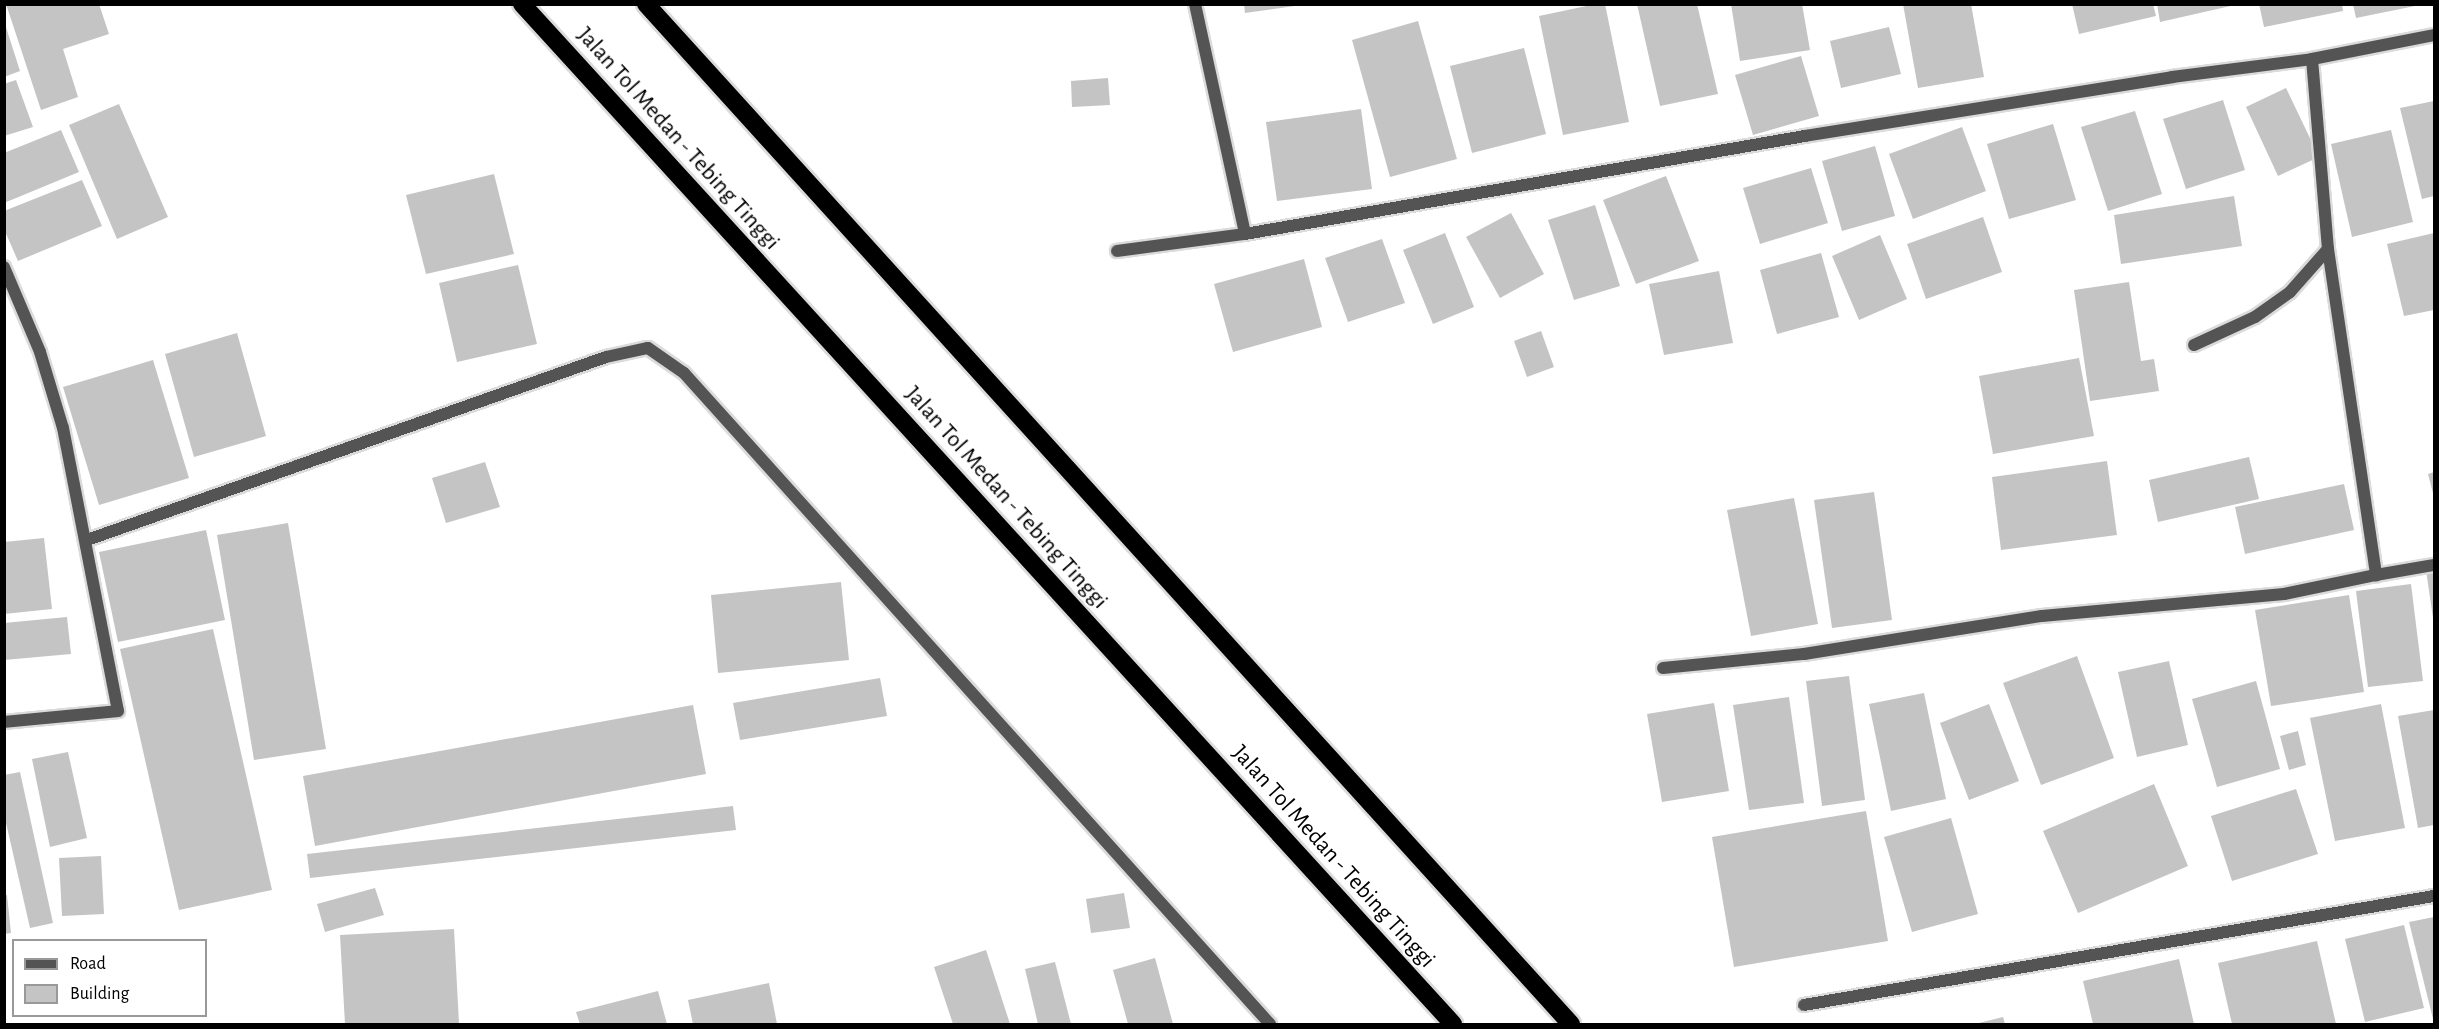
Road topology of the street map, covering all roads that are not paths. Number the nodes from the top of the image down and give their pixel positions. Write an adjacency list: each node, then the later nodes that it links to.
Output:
1 (522, 4): 19 (highway, Jalan Tol Medan - Tebing Tinggi)
2 (646, 4): 20 (highway)
3 (1196, 4): 6 (street)
4 (2434, 35): 5 (street)
5 (2312, 58): 6 (street); 7 (street)
6 (1245, 234): 8 (street)
7 (2328, 249): 10 (street); 13 (street)
8 (1117, 250)
9 (4, 267): 11 (street)
10 (2194, 345)
11 (87, 540): 15 (street); 18 (street)
12 (2434, 565): 13 (street)
13 (2376, 575): 14 (street)
14 (1663, 668)
15 (4, 722)
16 (2434, 896): 17 (street)
17 (1804, 1005)
18 (1270, 1024)
19 (1453, 1024)
20 (1571, 1024)

